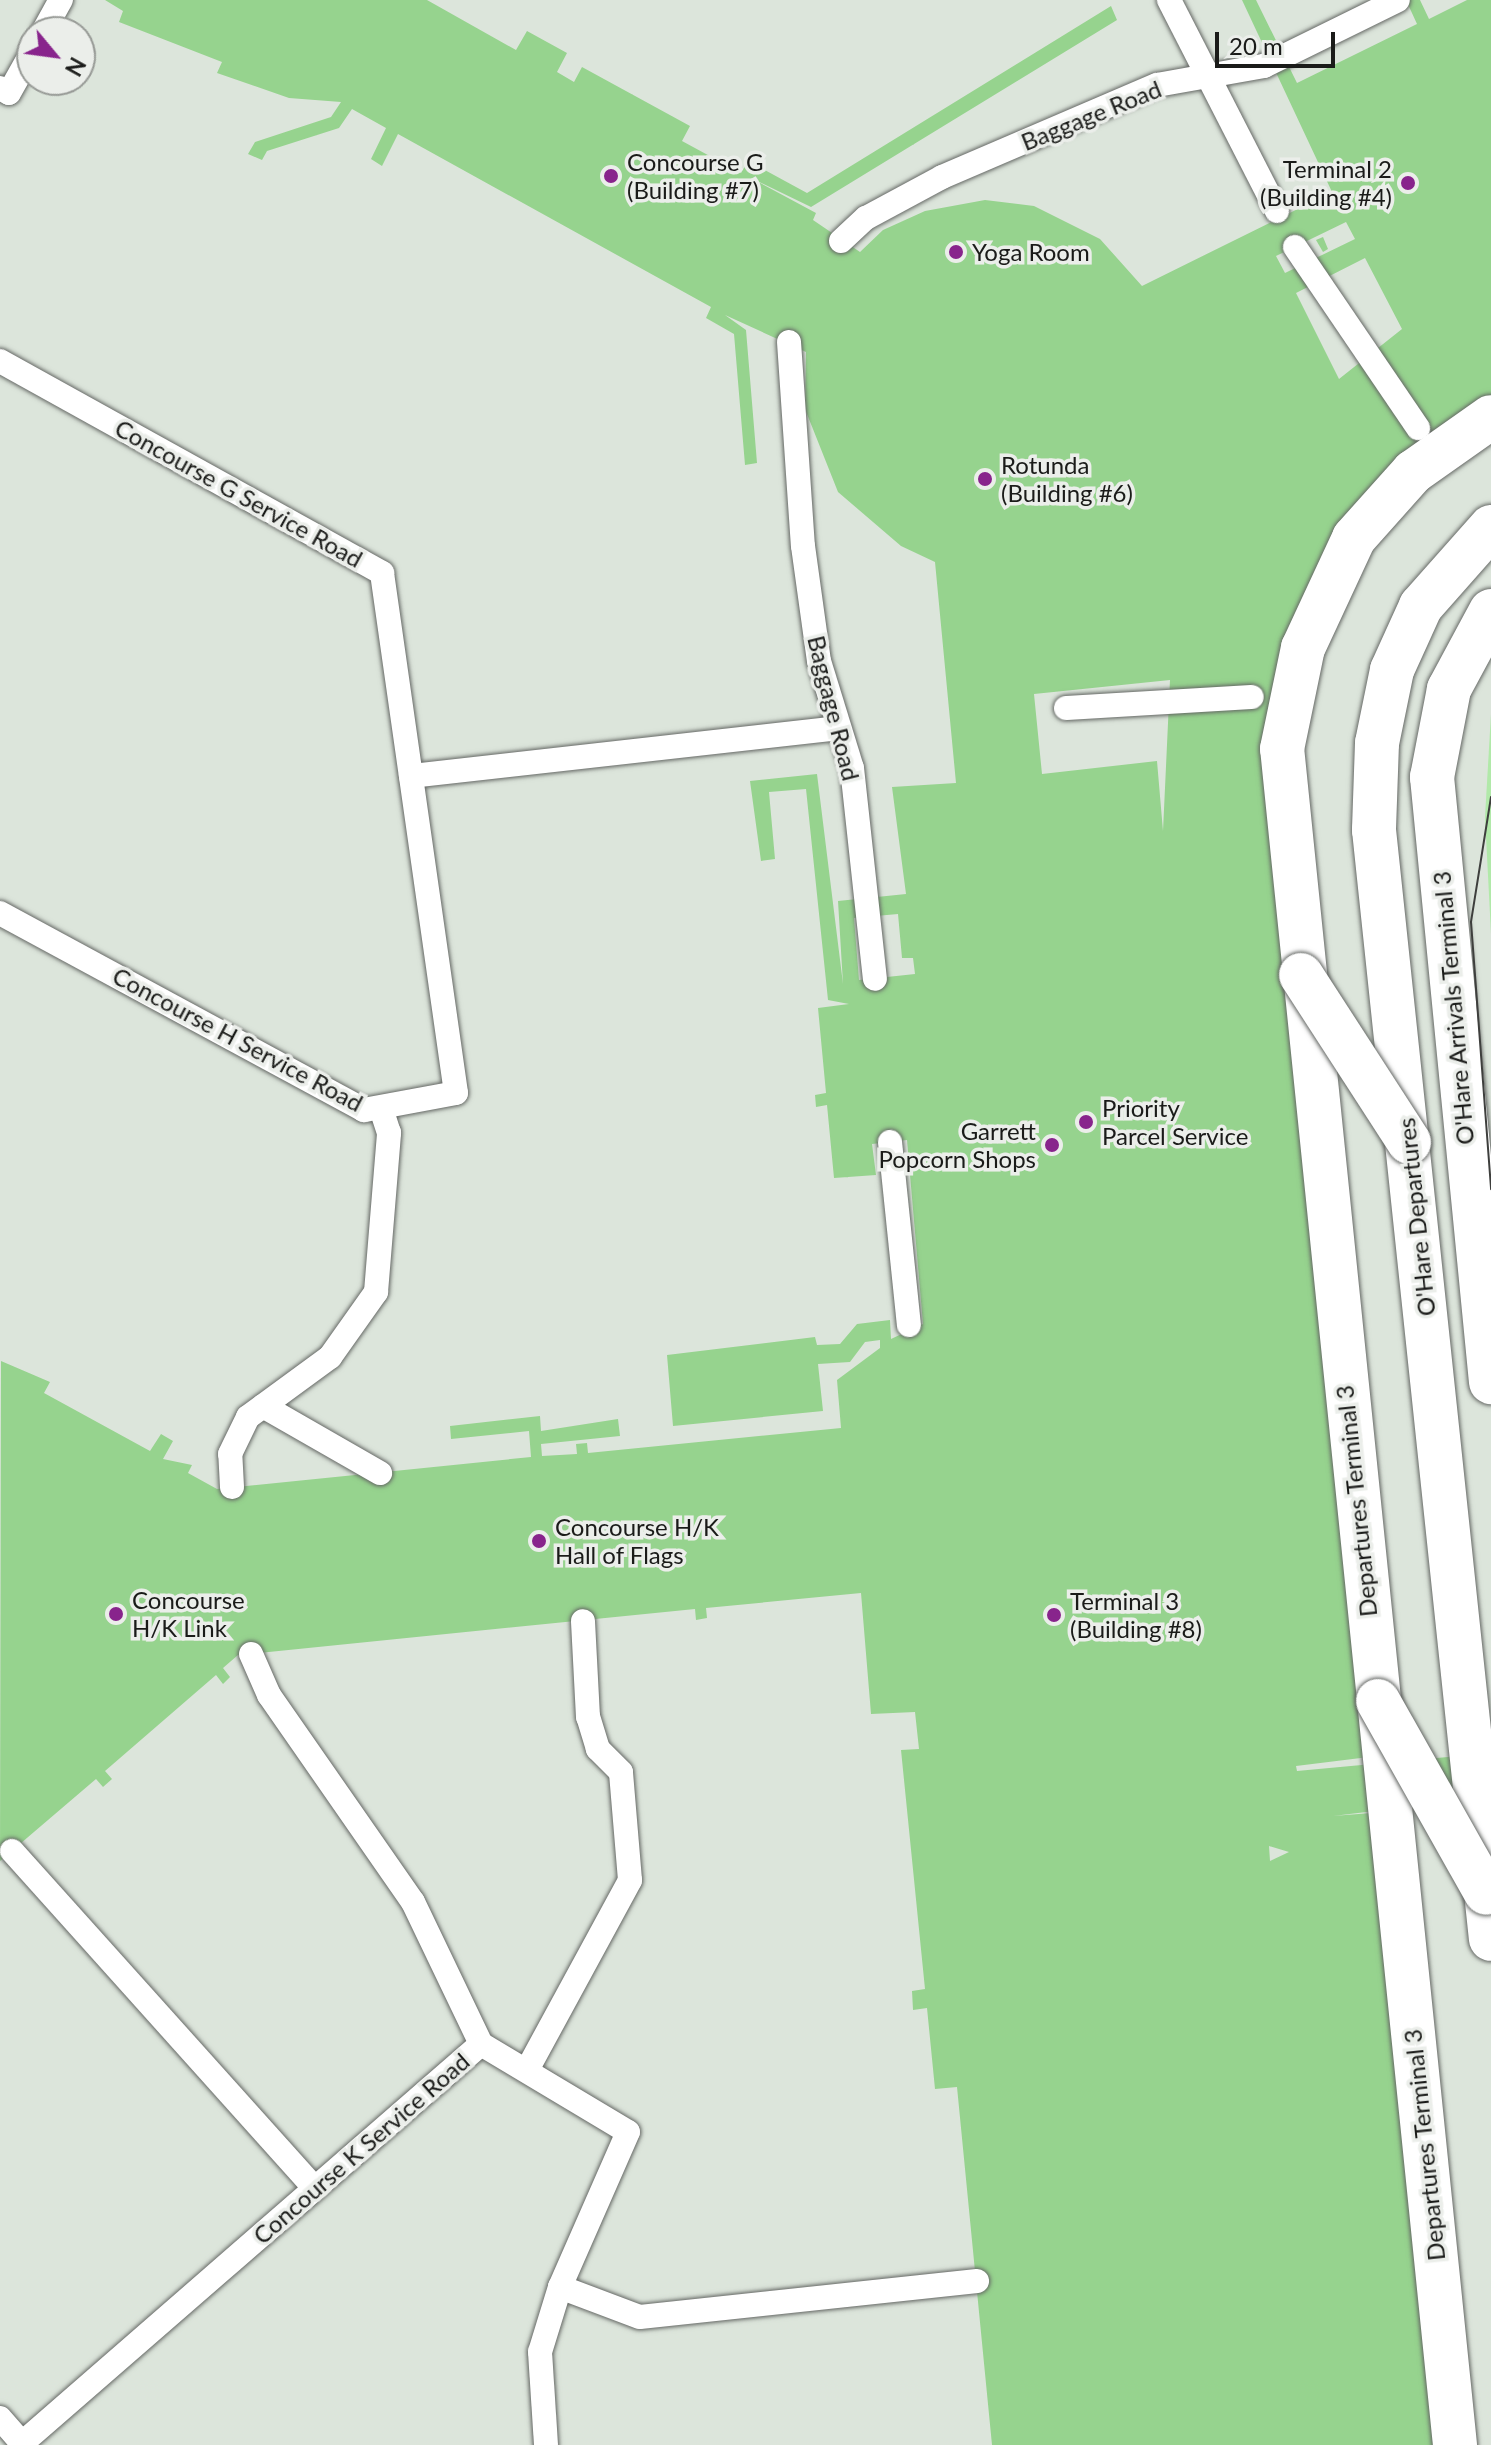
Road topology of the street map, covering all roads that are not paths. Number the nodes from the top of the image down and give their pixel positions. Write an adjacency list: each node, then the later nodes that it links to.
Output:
1 (1169, 0): 3 (lane)
2 (1398, 0): 3 (lane, Baggage Road)
3 (1207, 75): 6 (lane); 7 (lane, Baggage Road)
4 (16, 81): 5 (lane)
5 (0, 88)
6 (1277, 211)
7 (841, 241)
8 (1295, 247): 12 (lane)
9 (789, 342): 17 (lane, Baggage Road)
10 (0, 361): 18 (lane, Concourse G Service Road)
11 (1491, 417): 20 (street, Departures Terminal 3)
12 (1418, 428)
13 (1491, 527): 24 (street, O'Hare Departures)
14 (1481, 625): 26 (street, O'Hare Arrivals Terminal 3)
15 (1252, 697): 16 (lane)
16 (1066, 708)
17 (838, 728): 18 (lane); 21 (lane, Baggage Road)
18 (411, 776): 22 (lane, Concourse H Service Road)
19 (0, 913): 22 (lane, Concourse H Service Road)
20 (1301, 975): 24 (street, bridge); 32 (street, Departures Terminal 3)
21 (875, 979)
22 (381, 1108): 27 (lane)
23 (890, 1142): 25 (lane)
24 (1409, 1142): 34 (street, O'Hare Departures, bridge)
25 (909, 1325)
26 (1491, 1382)
27 (263, 1406): 28 (lane); 29 (lane)
28 (380, 1473)
29 (232, 1487)
30 (583, 1621): 37 (lane)
31 (251, 1654): 36 (lane)
32 (1378, 1701): 34 (street, bridge); 44 (street, Departures Terminal 3)
33 (12, 1851): 38 (lane)
34 (1486, 1893): 35 (street, O'Hare Departures)
35 (1491, 1939)
36 (481, 2044): 37 (lane, Concourse K Service Road); 38 (lane, Concourse K Service Road)
37 (527, 2070): 40 (lane, Concourse K Service Road)
38 (314, 2188): 42 (lane, Concourse K Service Road)
39 (977, 2281): 40 (lane)
40 (560, 2287): 43 (lane)
41 (0, 2418): 42 (lane)
42 (21, 2444)
43 (546, 2445)
44 (1455, 2445)

